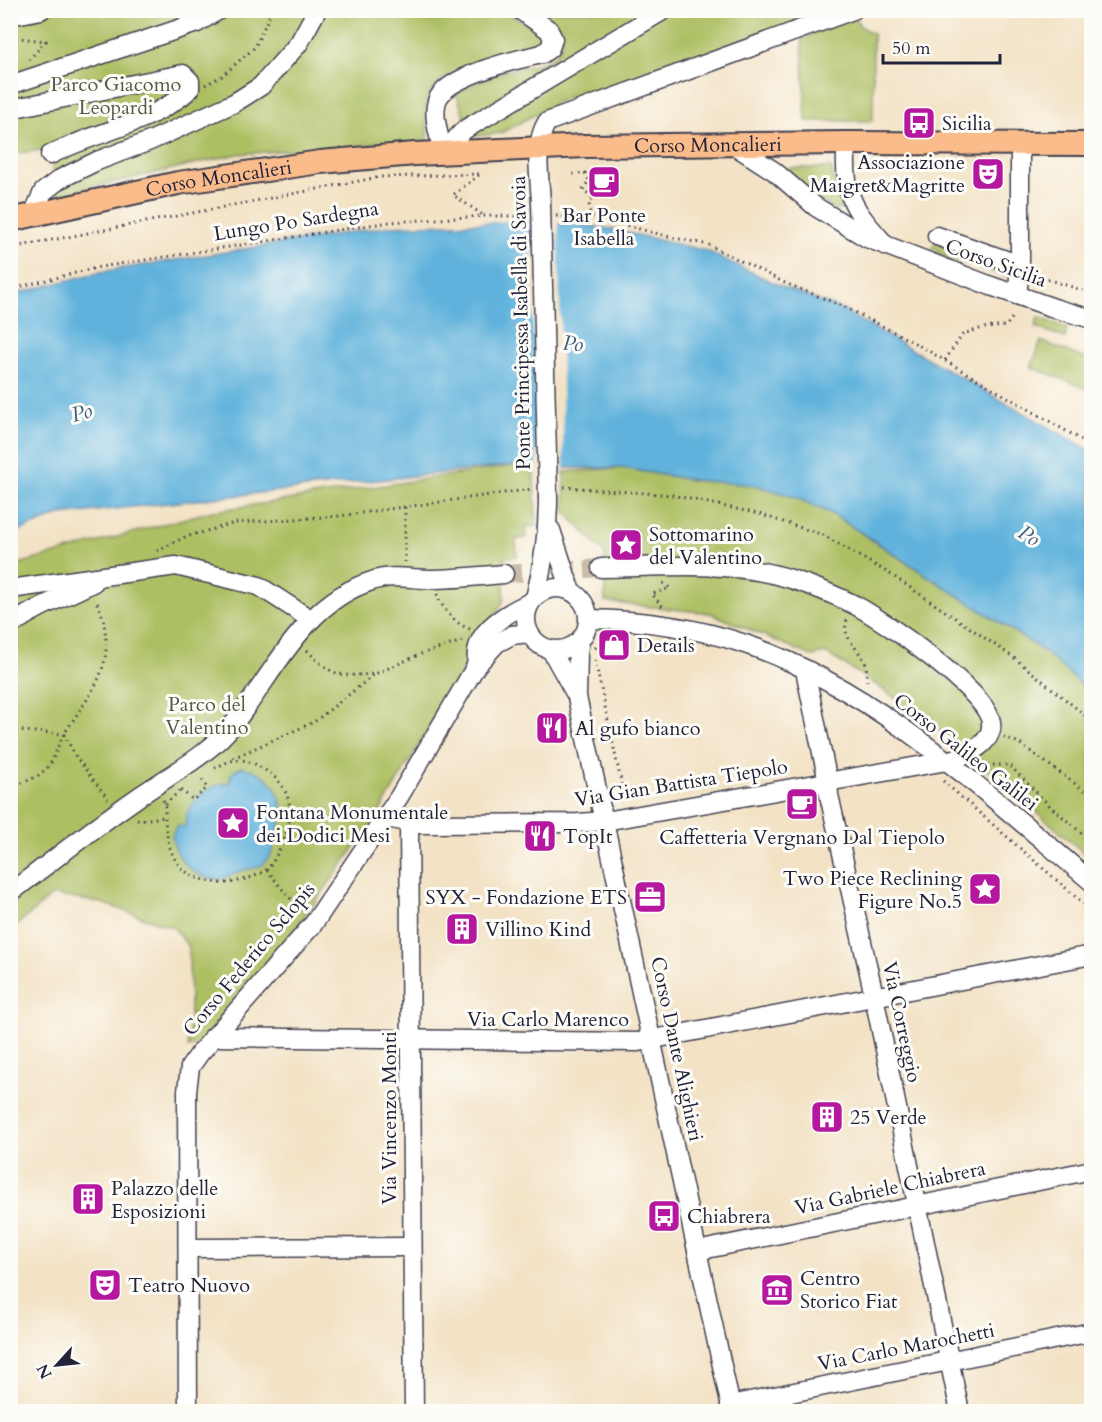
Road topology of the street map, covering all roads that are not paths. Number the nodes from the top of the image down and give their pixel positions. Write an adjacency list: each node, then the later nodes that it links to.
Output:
1 (41, 10): 7 (street)
2 (219, 10): 8 (street)
3 (317, 10): 17 (street)
4 (520, 10): 15 (street)
5 (664, 10): 15 (street)
6 (853, 10): 14 (street)
7 (10, 16)
8 (10, 85)
9 (10, 109): 16 (street)
10 (846, 143): 12 (main road, Corso Moncalieri); 13 (main road, Corso Moncalieri); 20 (street, Corso Sicilia)
11 (1092, 144): 12 (main road, Corso Moncalieri)
12 (1020, 145): 21 (street)
13 (735, 146): 14 (main road, Corso Moncalieri); 20 (street, Corso Sicilia)
14 (539, 147): 15 (main road, Corso Moncalieri); 24 (street, Ponte Principessa Isabella di Savoia, bridge)
15 (443, 153): 17 (main road, Corso Moncalieri)
16 (50, 154)
17 (33, 214): 18 (main road, Corso Moncalieri)
18 (10, 220)
19 (937, 236): 21 (street)
20 (885, 245): 22 (street, Corso Sicilia)
21 (1020, 267): 22 (street)
22 (1017, 295): 23 (street, Corso Sicilia)
23 (1092, 319)
24 (548, 523): 29 (street); 30 (street)
25 (601, 568): 40 (street, Via Gian Battista Tiepolo)
26 (504, 574): 31 (street)
27 (106, 576): 28 (street); 31 (street); 33 (street)
28 (10, 589)
29 (571, 591): 30 (street); 32 (street)
30 (533, 598): 34 (street); 37 (street, Corso Federico Sclopis)
31 (310, 619): 46 (street)
32 (589, 619): 35 (street); 38 (street, Corso Galileo Galilei)
33 (10, 626)
34 (529, 633): 36 (street); 37 (street, Corso Federico Sclopis)
35 (580, 641): 36 (street); 39 (street, Corso Dante Alighieri)
36 (551, 650): 39 (street, Corso Dante Alighieri)
37 (476, 666): 42 (street, Corso Federico Sclopis)
38 (805, 670): 40 (street, Corso Galileo Galilei); 41 (street)
39 (577, 697): 43 (street, Corso Dante Alighieri)
40 (947, 761): 41 (street, Via Gian Battista Tiepolo); 45 (street, Corso Galileo Galilei)
41 (828, 782): 43 (street, Via Gian Battista Tiepolo); 48 (street, Via Correggio)
42 (385, 818): 44 (street, Via Gian Battista Tiepolo); 49 (street, Corso Federico Sclopis)
43 (604, 821): 44 (street, Via Gian Battista Tiepolo); 51 (street, Corso Dante Alighieri)
44 (409, 823): 50 (street, Via Vincenzo Monti)
45 (1092, 882)
46 (10, 893)
47 (1092, 955): 48 (street, Via Carlo Marenco)
48 (874, 997): 51 (street, Via Carlo Marenco); 53 (street, Via Correggio)
49 (213, 1037): 50 (street, Via Carlo Marenco); 54 (street, Corso Federico Sclopis)
50 (411, 1040): 51 (street, Via Carlo Marenco); 55 (street, Via Vincenzo Monti)
51 (652, 1040): 56 (street, Corso Dante Alighieri)
52 (1092, 1170): 53 (street, Via Gabriele Chiabrera)
53 (918, 1206): 56 (street, Via Gabriele Chiabrera); 58 (street, Via Correggio)
54 (188, 1248): 55 (street); 60 (street)
55 (412, 1248): 61 (street, Via Vincenzo Monti)
56 (697, 1251): 59 (street, Corso Dante Alighieri)
57 (1092, 1332): 58 (street, Via Carlo Marochetti)
58 (950, 1361): 59 (street, Via Carlo Marochetti); 62 (street, Via Correggio)
59 (731, 1408)
60 (188, 1412)
61 (414, 1412)
62 (960, 1412)

